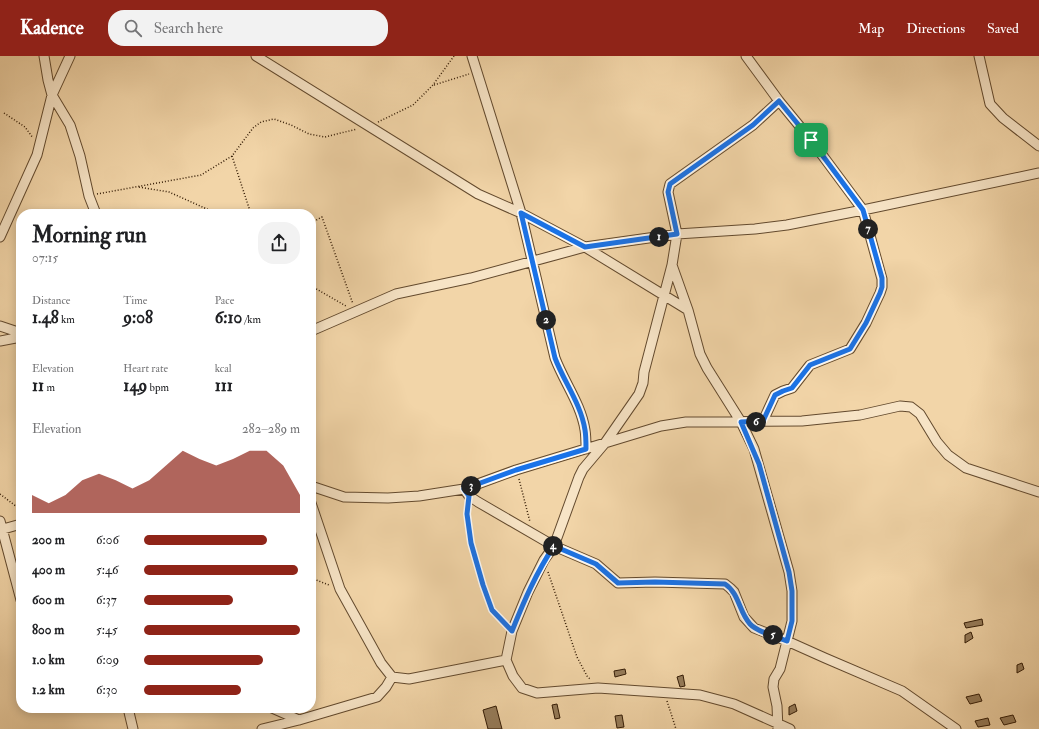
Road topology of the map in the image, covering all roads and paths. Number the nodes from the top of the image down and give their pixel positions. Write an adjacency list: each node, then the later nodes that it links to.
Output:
1 (44, 56): 10 (street)
2 (70, 56): 10 (street)
3 (256, 56): 13 (street)
4 (454, 56): 9 (path)
5 (472, 56): 8 (street)
6 (746, 56): 11 (street)
7 (979, 56): 14 (street)
8 (477, 72): 9 (path); 24 (street)
9 (433, 85): 13 (path)
10 (52, 95): 15 (street); 19 (street)
11 (779, 101): 23 (street); 26 (street)
12 (4, 113): 15 (path)
13 (368, 126): 16 (path); 24 (street)
14 (1039, 146)
15 (37, 155): 27 (street)
16 (232, 156): 18 (path); 22 (path)
17 (1039, 173): 23 (street)
18 (137, 186): 19 (path); 21 (path)
19 (89, 196): 20 (street)
20 (94, 209)
21 (207, 209)
22 (249, 209)
23 (863, 210): 26 (street); 40 (street)
24 (521, 213): 28 (street); 29 (street)
25 (316, 220): 34 (path)
26 (677, 234): 28 (street); 30 (street)
27 (0, 237)
28 (585, 247): 29 (street); 32 (street)
29 (532, 262): 34 (street); 43 (street)
30 (672, 265): 32 (street); 33 (street)
31 (316, 289): 34 (path)
32 (663, 294): 33 (street); 42 (street)
33 (688, 310): 41 (street)
34 (356, 312): 36 (street)
35 (0, 326): 37 (street)
36 (316, 329)
37 (16, 331)
38 (16, 338): 39 (street)
39 (0, 341)
40 (763, 421): 41 (street); 46 (street)
41 (741, 422): 42 (street); 60 (street)
42 (605, 443): 43 (street); 54 (street)
43 (586, 449): 44 (street)
44 (516, 470): 47 (street); 53 (path)
45 (316, 488): 47 (street)
46 (1039, 492)
47 (466, 493): 53 (street); 59 (path)
48 (0, 494): 49 (path)
49 (16, 505)
50 (316, 518): 58 (street)
51 (16, 525): 52 (street)
52 (1, 527): 57 (street)
53 (534, 535): 54 (street)
54 (554, 546): 55 (street); 60 (street)
55 (544, 560): 59 (street); 63 (path)
56 (316, 580): 58 (path)
57 (16, 582)
58 (340, 590): 62 (street)
59 (512, 631): 61 (street)
60 (787, 641): 68 (street); 73 (street)
61 (506, 660): 62 (street); 63 (street)
62 (392, 677): 67 (street)
63 (598, 688): 64 (street)
64 (666, 694): 68 (street); 71 (path)
65 (129, 713): 69 (street)
66 (283, 713): 67 (street)
67 (299, 720): 70 (street)
68 (777, 727): 72 (street)
69 (133, 729)
70 (262, 729)
71 (676, 729)
72 (790, 729)
73 (956, 729)

